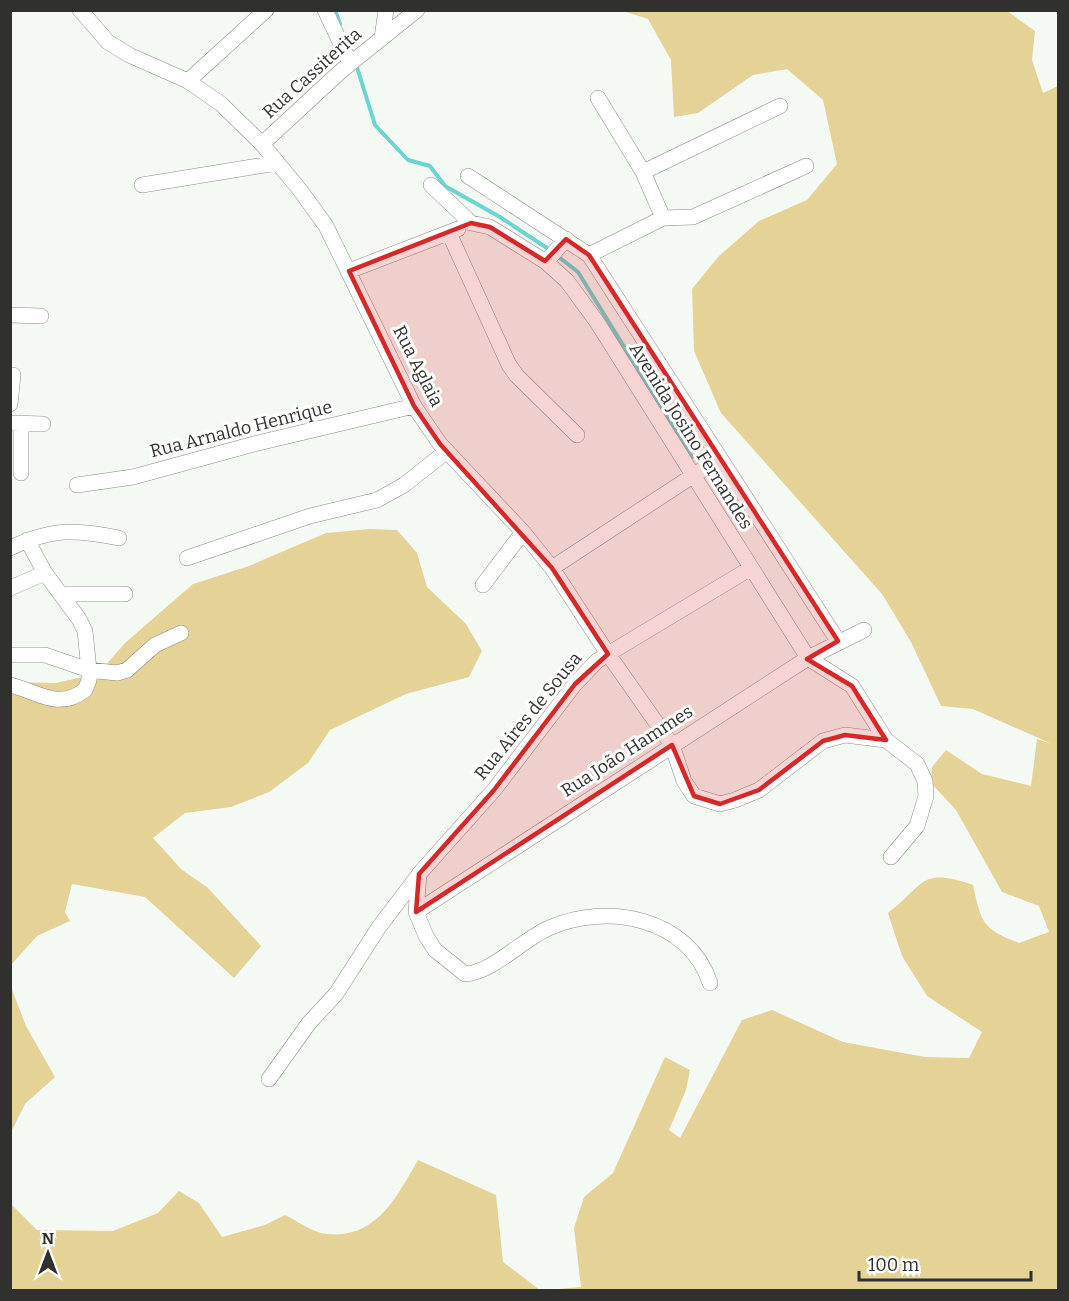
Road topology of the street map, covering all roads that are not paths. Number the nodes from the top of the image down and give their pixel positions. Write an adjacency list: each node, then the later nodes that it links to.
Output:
1 (80, 10): 8 (street, Rua Aglaia)
2 (266, 10): 8 (street)
3 (325, 10): 7 (street)
4 (386, 10): 6 (street)
5 (417, 10): 6 (street, Rua Cassiterita)
6 (382, 38): 7 (street, Rua Cassiterita)
7 (354, 60): 11 (street, Rua Cassiterita)
8 (188, 81): 11 (street, Rua Aglaia)
9 (598, 98): 14 (street)
10 (780, 106): 14 (street)
11 (262, 144): 12 (street, Rua Aglaia)
12 (277, 163): 16 (street); 23 (street, Rua Aglaia)
13 (806, 166): 18 (street)
14 (643, 172): 18 (street)
15 (468, 176): 21 (street, Avenida Josino Fernandes)
16 (142, 185)
17 (431, 185): 19 (street, Avenida Josino Fernandes)
18 (663, 218): 22 (street)
19 (471, 224): 20 (street); 21 (street, Avenida Josino Fernandes)
20 (449, 233): 23 (street); 31 (street)
21 (554, 252): 22 (street, Avenida Josino Fernandes); 35 (street, Avenida Josino Fernandes)
22 (590, 255): 33 (street, Avenida Josino Fernandes)
23 (349, 271): 28 (street, Rua Aglaia)
24 (10, 315): 25 (street)
25 (41, 316)
26 (13, 375): 27 (street)
27 (10, 404)
28 (414, 406): 32 (street, Rua Aglaia); 36 (street, Rua Arnaldo Henrique)
29 (16, 423): 30 (street); 34 (street)
30 (43, 424)
31 (578, 435)
32 (447, 451): 37 (street, Rua Aglaia); 41 (street)
33 (720, 458): 35 (street); 51 (street, Avenida Josino Fernandes)
34 (21, 473)
35 (692, 474): 42 (street); 43 (street, Avenida Josino Fernandes)
36 (77, 485)
37 (523, 532): 42 (street, Rua Aglaia); 45 (street)
38 (119, 538): 39 (street)
39 (27, 540): 40 (street); 44 (street)
40 (10, 548)
41 (187, 558)
42 (552, 568): 52 (street, Rua Aglaia)
43 (751, 568): 52 (street, Rua Aires de Sousa); 54 (street, Avenida Josino Fernandes)
44 (45, 573): 46 (street); 47 (street)
45 (483, 585)
46 (10, 588)
47 (63, 594): 48 (street); 55 (street)
48 (125, 594)
49 (864, 630): 51 (street, Rua João Hammes)
50 (181, 633): 55 (street)
51 (838, 641): 54 (street, Rua João Hammes)
52 (608, 654): 58 (street, Rua Aglaia); 60 (street, Rua Aires de Sousa)
53 (10, 655): 55 (street)
54 (808, 658): 57 (street, Avenida Josino Fernandes); 58 (street, Rua João Hammes)
55 (90, 670): 56 (street)
56 (10, 685)
57 (886, 740): 58 (street, Rua Aglaia); 59 (street)
58 (672, 745): 61 (street, Rua João Hammes)
59 (891, 857)
60 (419, 874): 61 (street); 63 (street, Rua Aires de Sousa)
61 (416, 912): 62 (street)
62 (710, 983)
63 (270, 1079)

